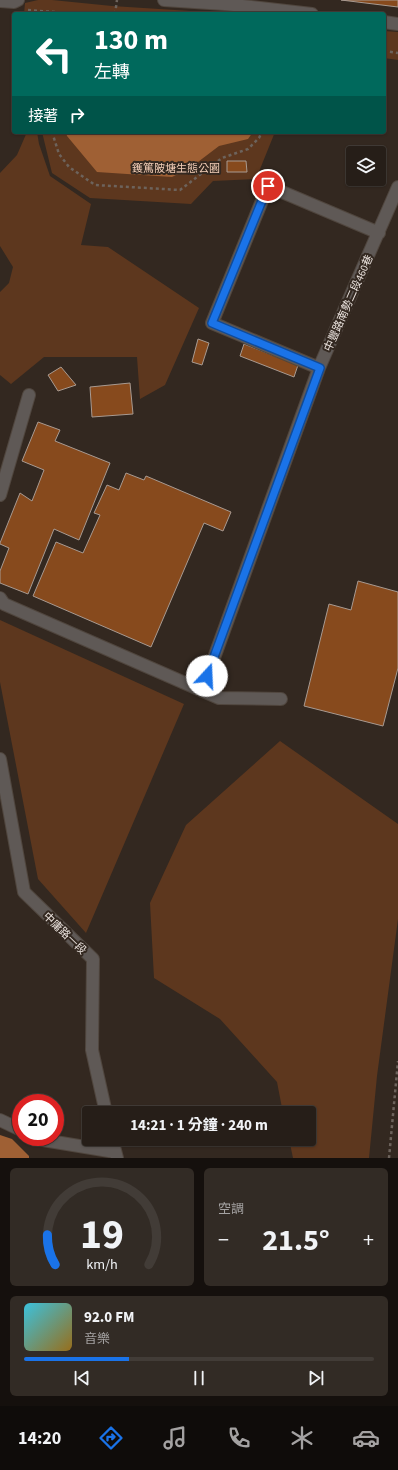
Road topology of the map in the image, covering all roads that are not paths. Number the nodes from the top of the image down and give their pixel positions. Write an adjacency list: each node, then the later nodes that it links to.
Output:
1 (164, 0): 4 (street)
2 (0, 1): 3 (street)
3 (15, 1)
4 (295, 12)
5 (386, 22): 6 (street)
6 (398, 24)
7 (398, 187): 8 (street, 中豐路南勢二段460巷)
8 (379, 233): 9 (street, 中豐路南勢二段460巷); 9 (street)
9 (320, 368): 13 (street, 中豐路南勢二段460巷)
10 (29, 395): 11 (street)
11 (0, 495)
12 (0, 598): 13 (street)
13 (202, 690): 14 (street)
14 (281, 699)
15 (0, 759): 16 (street, 中庸路一段)
16 (104, 1106)
17 (0, 1120): 18 (street)
18 (12, 1126)
19 (64, 1144): 20 (street)
20 (116, 1155)

